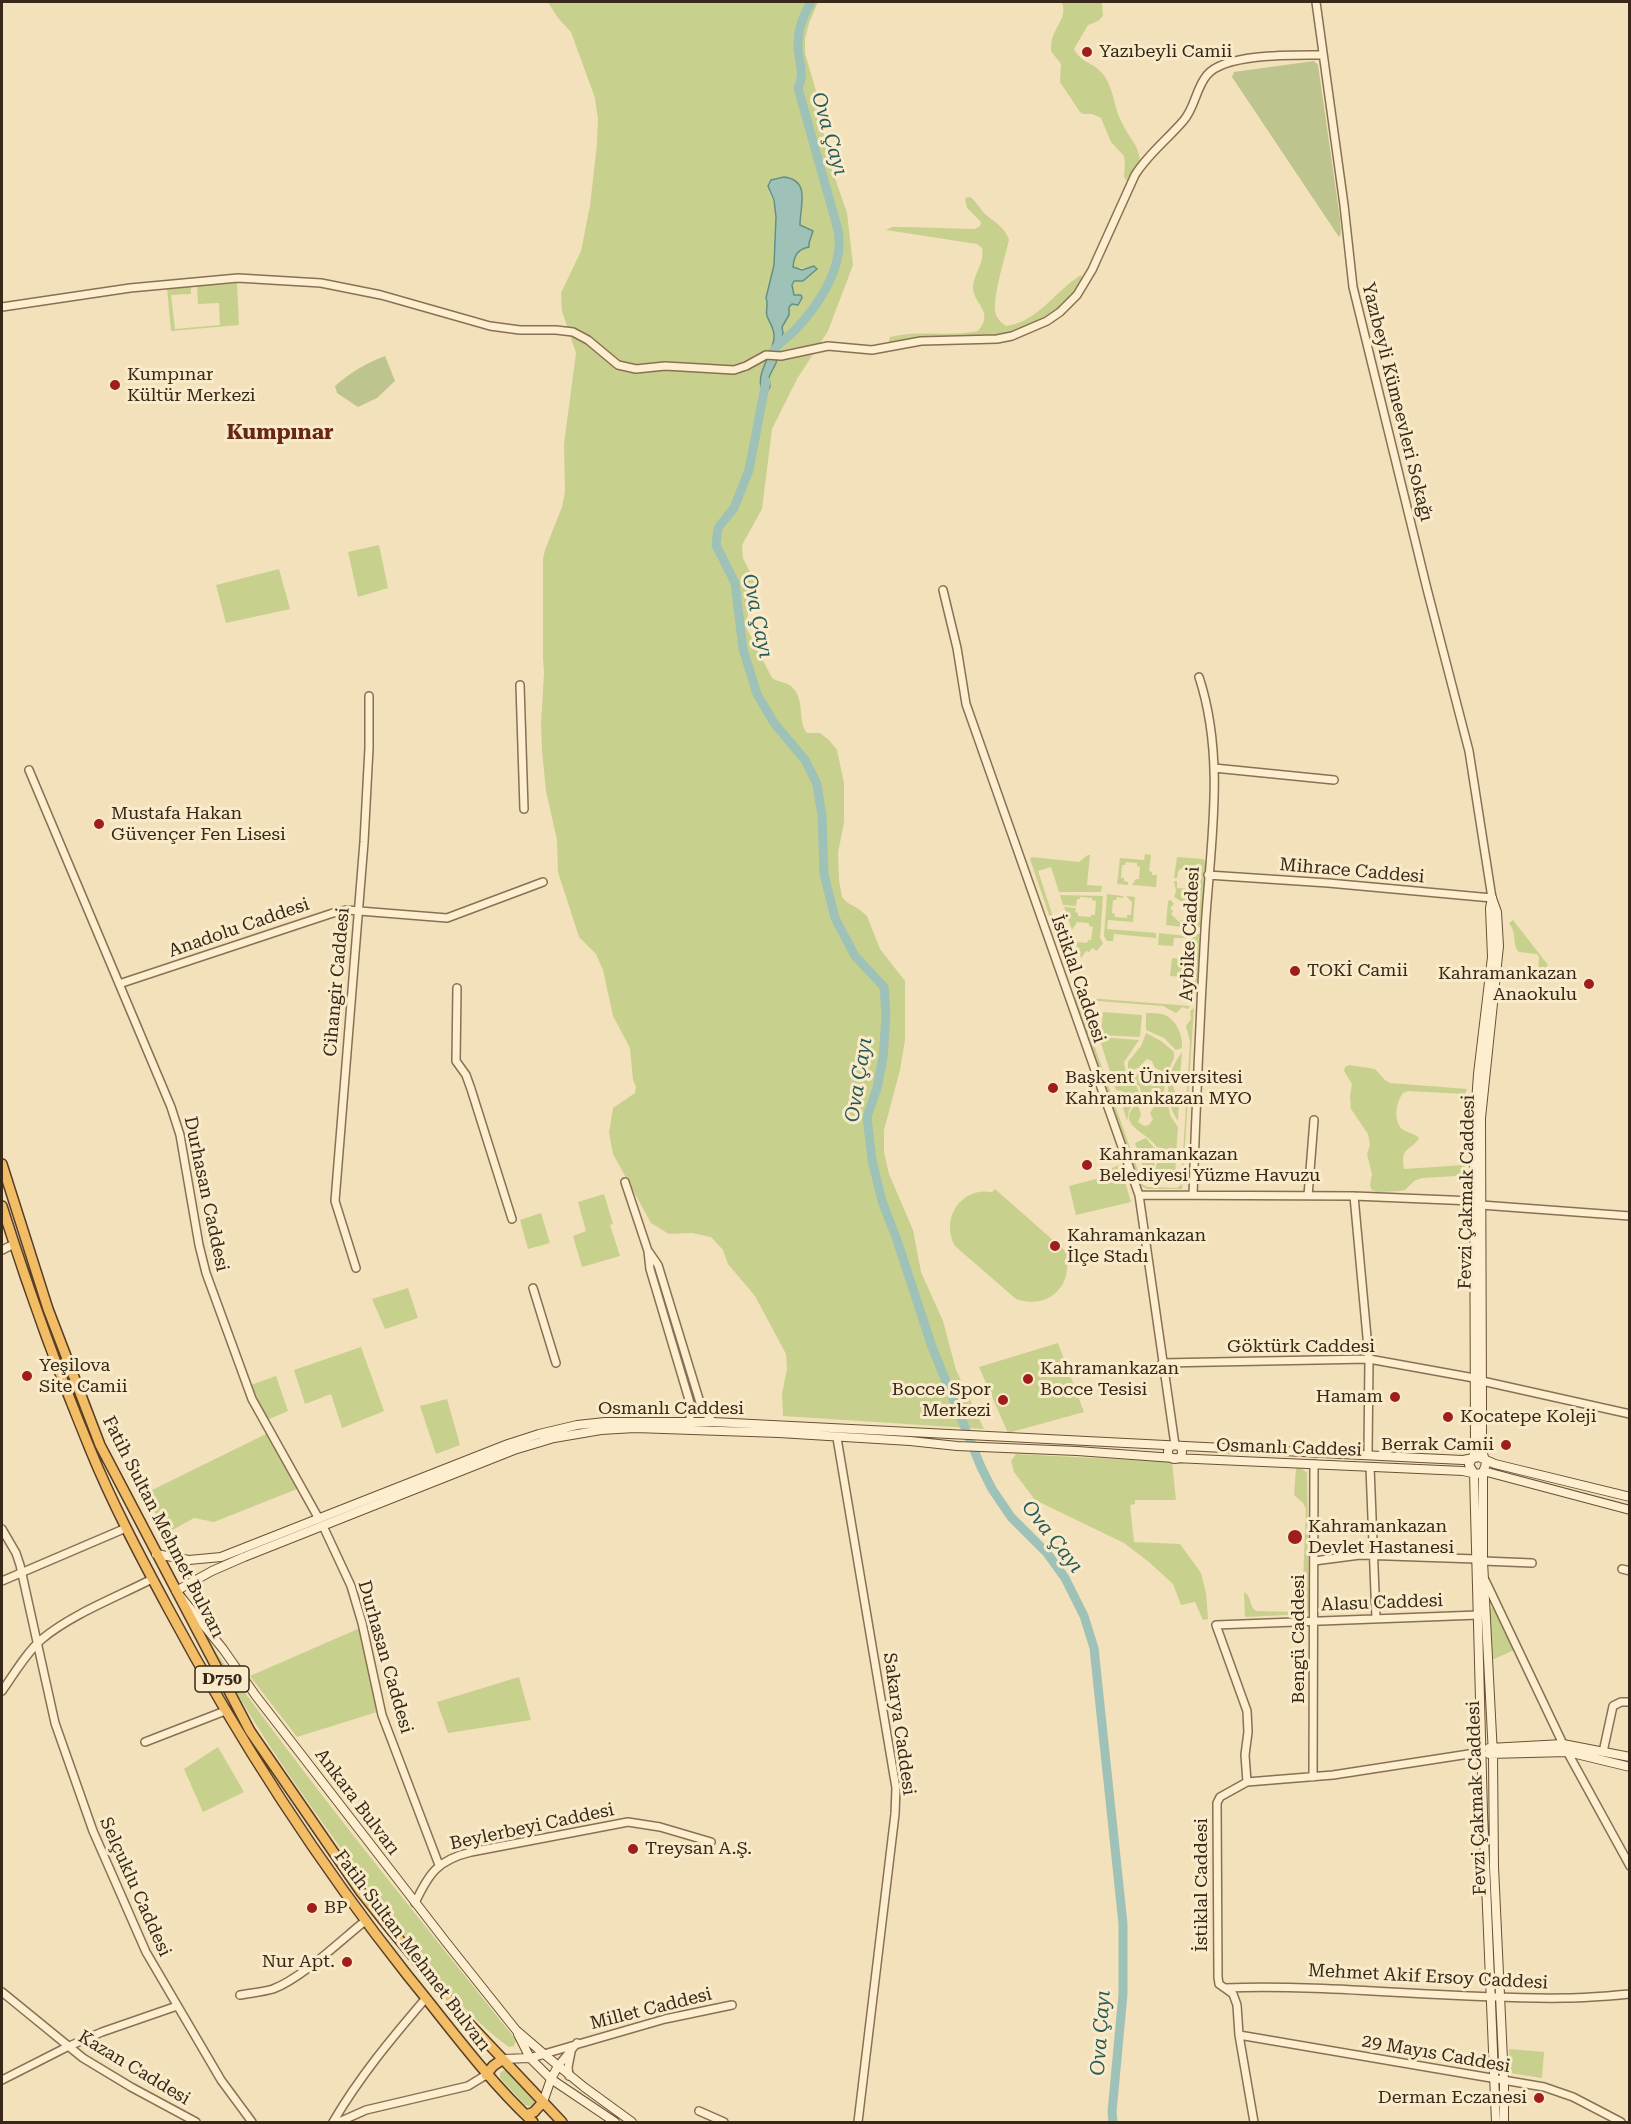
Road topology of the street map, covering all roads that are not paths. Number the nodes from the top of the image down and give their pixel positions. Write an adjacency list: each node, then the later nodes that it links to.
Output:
1 (1316, 2): 2 (street, Yazıbeyli Kümeevleri Sokağı)
2 (1322, 55): 3 (street); 8 (street, Yazıbeyli Kümeevleri Sokağı)
3 (2, 307)
4 (943, 590): 22 (street, İstiklal Caddesi)
5 (1199, 677): 9 (street, Aybike Caddesi)
6 (520, 685): 12 (street)
7 (369, 696): 16 (street, Cihangir Caddesi)
8 (1469, 751): 15 (street, Fevzi Çakmak Caddesi)
9 (1214, 768): 11 (street); 13 (street, Aybike Caddesi)
10 (29, 770): 17 (street, Durhasan Caddesi)
11 (1334, 780)
12 (524, 809)
13 (1208, 876): 15 (street, Mihrace Caddesi); 23 (street, Aybike Caddesi)
14 (543, 882): 16 (street, Anadolu Caddesi)
15 (1492, 898): 26 (main road, Fevzi Çakmak Caddesi)
16 (358, 911): 17 (street, Anadolu Caddesi); 33 (street, Cihangir Caddesi)
17 (119, 984): 54 (street, Durhasan Caddesi)
18 (457, 988): 29 (street)
19 (1314, 1120): 24 (street)
20 (2, 1164): 57 (highway, Fatih Sultan Mehmet Bulvarı / D750)
21 (624, 1182): 32 (street)
22 (1139, 1195): 23 (street); 37 (street, İstiklal Caddesi)
23 (1193, 1195): 24 (street)
24 (1308, 1196): 25 (street)
25 (1354, 1196): 26 (street); 35 (street)
26 (1477, 1203): 28 (street); 38 (main road, Fevzi Çakmak Caddesi)
27 (2, 1206): 30 (highway, Fatih Sultan Mehmet Bulvarı / D750)
28 (1629, 1216)
29 (512, 1219)
30 (14, 1244): 31 (street); 55 (highway, Fatih Sultan Mehmet Bulvarı / D750)
31 (2, 1250)
32 (648, 1251): 40 (street); 41 (street)
33 (356, 1268)
34 (533, 1288): 36 (street)
35 (1369, 1359): 37 (street, Göktürk Caddesi); 38 (street, Göktürk Caddesi); 44 (street)
36 (556, 1363)
37 (1162, 1363): 43 (street, İstiklal Caddesi)
38 (1478, 1380): 39 (street, Göktürk Caddesi); 46 (main road, Fevzi Çakmak Caddesi); 47 (main road, Fevzi Çakmak Caddesi)
39 (1629, 1414)
40 (690, 1421): 41 (main road, Osmanlı Caddesi); 54 (main road, Osmanlı Caddesi)
41 (713, 1422): 43 (main road, Osmanlı Caddesi)
42 (837, 1438): 45 (main road, Osmanlı Caddesi); 54 (main road, Osmanlı Caddesi); 124 (street, Sakarya Caddesi)
43 (1175, 1445): 44 (main road, Osmanlı Caddesi); 45 (main road)
44 (1368, 1454): 46 (main road, Osmanlı Caddesi)
45 (1174, 1458): 48 (main road, Osmanlı Caddesi)
46 (1473, 1458): 47 (main road); 51 (main road)
47 (1485, 1460): 50 (main road); 52 (main road)
48 (1314, 1464): 49 (main road, Osmanlı Caddesi); 60 (street, Bengü Caddesi)
49 (1370, 1467): 51 (main road, Osmanlı Caddesi); 58 (street)
50 (1483, 1472): 51 (main road); 53 (main road); 59 (main road, Fevzi Çakmak Caddesi)
51 (1474, 1473): 59 (main road, Fevzi Çakmak Caddesi)
52 (1629, 1497)
53 (1629, 1510)
54 (321, 1523): 57 (main road, Osmanlı Caddesi); 66 (main road, Osmanlı Caddesi); 85 (street, Durhasan Caddesi)
55 (126, 1528): 62 (street); 63 (highway, Fatih Sultan Mehmet Bulvarı / D750)
56 (2, 1529): 62 (street, Selçuklu Caddesi)
57 (156, 1554): 66 (highway, Fatih Sultan Mehmet Bulvarı / D750)
58 (1374, 1555): 59 (street); 60 (street); 68 (street)
59 (1480, 1560): 61 (street); 64 (main road, Fevzi Çakmak Caddesi); 67 (main road, Fevzi Çakmak Caddesi)
60 (1314, 1561): 69 (street, Bengü Caddesi)
61 (1532, 1563)
62 (22, 1573): 65 (street); 70 (street, Selçuklu Caddesi)
63 (152, 1579): 70 (street); 73 (highway, Fatih Sultan Mehmet Bulvarı / D750)
64 (1485, 1580): 75 (street); 76 (main road, Fevzi Çakmak Caddesi)
65 (2, 1581)
66 (176, 1591): 87 (main road, Ankara Bulvarı); 105 (highway, Fatih Sultan Mehmet Bulvarı / D750)
67 (1478, 1615): 68 (street, Alasu Caddesi); 77 (main road, Fevzi Çakmak Caddesi)
68 (1376, 1618): 69 (street, Alasu Caddesi)
69 (1314, 1621): 82 (street, Bengü Caddesi); 83 (street, Alasu Caddesi)
70 (39, 1642): 71 (street); 96 (street, Selçuklu Caddesi)
71 (2, 1690)
72 (1629, 1702): 79 (street)
73 (225, 1711): 74 (street); 88 (highway, Fatih Sultan Mehmet Bulvarı / D750)
74 (145, 1742)
75 (1563, 1744): 76 (main road); 78 (street); 79 (main road)
76 (1492, 1751): 77 (main road); 78 (main road); 94 (main road, Fevzi Çakmak Caddesi)
77 (1482, 1752): 82 (street); 93 (main road, Fevzi Çakmak Caddesi)
78 (1568, 1752): 81 (main road); 86 (street)
79 (1603, 1752): 80 (main road)
80 (1629, 1757)
81 (1629, 1767)
82 (1313, 1777): 83 (street)
83 (1247, 1782): 89 (street, İstiklal Caddesi)
84 (711, 1842): 85 (street, Beylerbeyi Caddesi)
85 (439, 1865): 87 (street, Beylerbeyi Caddesi)
86 (1629, 1866)
87 (415, 1903): 98 (main road, Ankara Bulvarı)
88 (365, 1921): 92 (street); 95 (highway, Fatih Sultan Mehmet Bulvarı / D750)
89 (1224, 1988): 93 (street, Mehmet Akif Ersoy Caddesi); 99 (street, İstiklal Caddesi)
90 (2, 1992): 101 (street, Kazan Caddesi)
91 (1629, 1994): 94 (street, Mehmet Akif Ersoy Caddesi)
92 (240, 1995)
93 (1490, 1997): 94 (street, Mehmet Akif Ersoy Caddesi); 110 (main road, Fevzi Çakmak Caddesi)
94 (1500, 1997): 112 (main road, Fevzi Çakmak Caddesi)
95 (426, 1998): 107 (highway, Fatih Sultan Mehmet Bulvarı / D750); 118 (street)
96 (177, 2006): 101 (street); 117 (street, Selçuklu Caddesi)
97 (732, 2006): 100 (street, Millet Caddesi)
98 (516, 2030): 103 (main road, Ankara Bulvarı); 104 (main road, Ankara Bulvarı)
99 (1239, 2035): 110 (street, 29 Mayıs Caddesi); 125 (street, İstiklal Caddesi)
100 (577, 2043): 102 (street, Millet Caddesi); 103 (street, Millet Caddesi)
101 (68, 2047): 111 (street); 116 (street, Kazan Caddesi)
102 (571, 2050): 106 (street, Millet Caddesi); 108 (street, Millet Caddesi)
103 (544, 2054): 104 (main road); 106 (main road, Ankara Bulvarı)
104 (530, 2058): 105 (main road); 109 (main road, Ankara Bulvarı)
105 (503, 2059): 107 (highway); 113 (highway, Fatih Sultan Mehmet Bulvarı / D750)
106 (558, 2066): 108 (main road, Ankara Bulvarı); 109 (main road)
107 (486, 2075): 115 (highway, Fatih Sultan Mehmet Bulvarı / D750); 119 (street)
108 (569, 2076): 122 (main road, Ankara Bulvarı)
109 (550, 2079): 113 (main road); 121 (main road, Ankara Bulvarı)
110 (1495, 2079): 112 (street, 29 Mayıs Caddesi); 126 (main road, Fevzi Çakmak Caddesi)
111 (2, 2080)
112 (1504, 2081): 127 (main road, Fevzi Çakmak Caddesi); 128 (street, 29 Mayıs Caddesi)
113 (543, 2102): 115 (highway); 120 (highway, Fatih Sultan Mehmet Bulvarı / D750)
114 (699, 2111): 123 (street)
115 (528, 2120)
116 (196, 2122)
117 (252, 2122)
118 (333, 2122)
119 (339, 2122)
120 (562, 2122)
121 (615, 2122)
122 (632, 2122)
123 (724, 2122)
124 (858, 2122)
125 (1254, 2122)
126 (1496, 2122)
127 (1504, 2122)
128 (1621, 2122)

